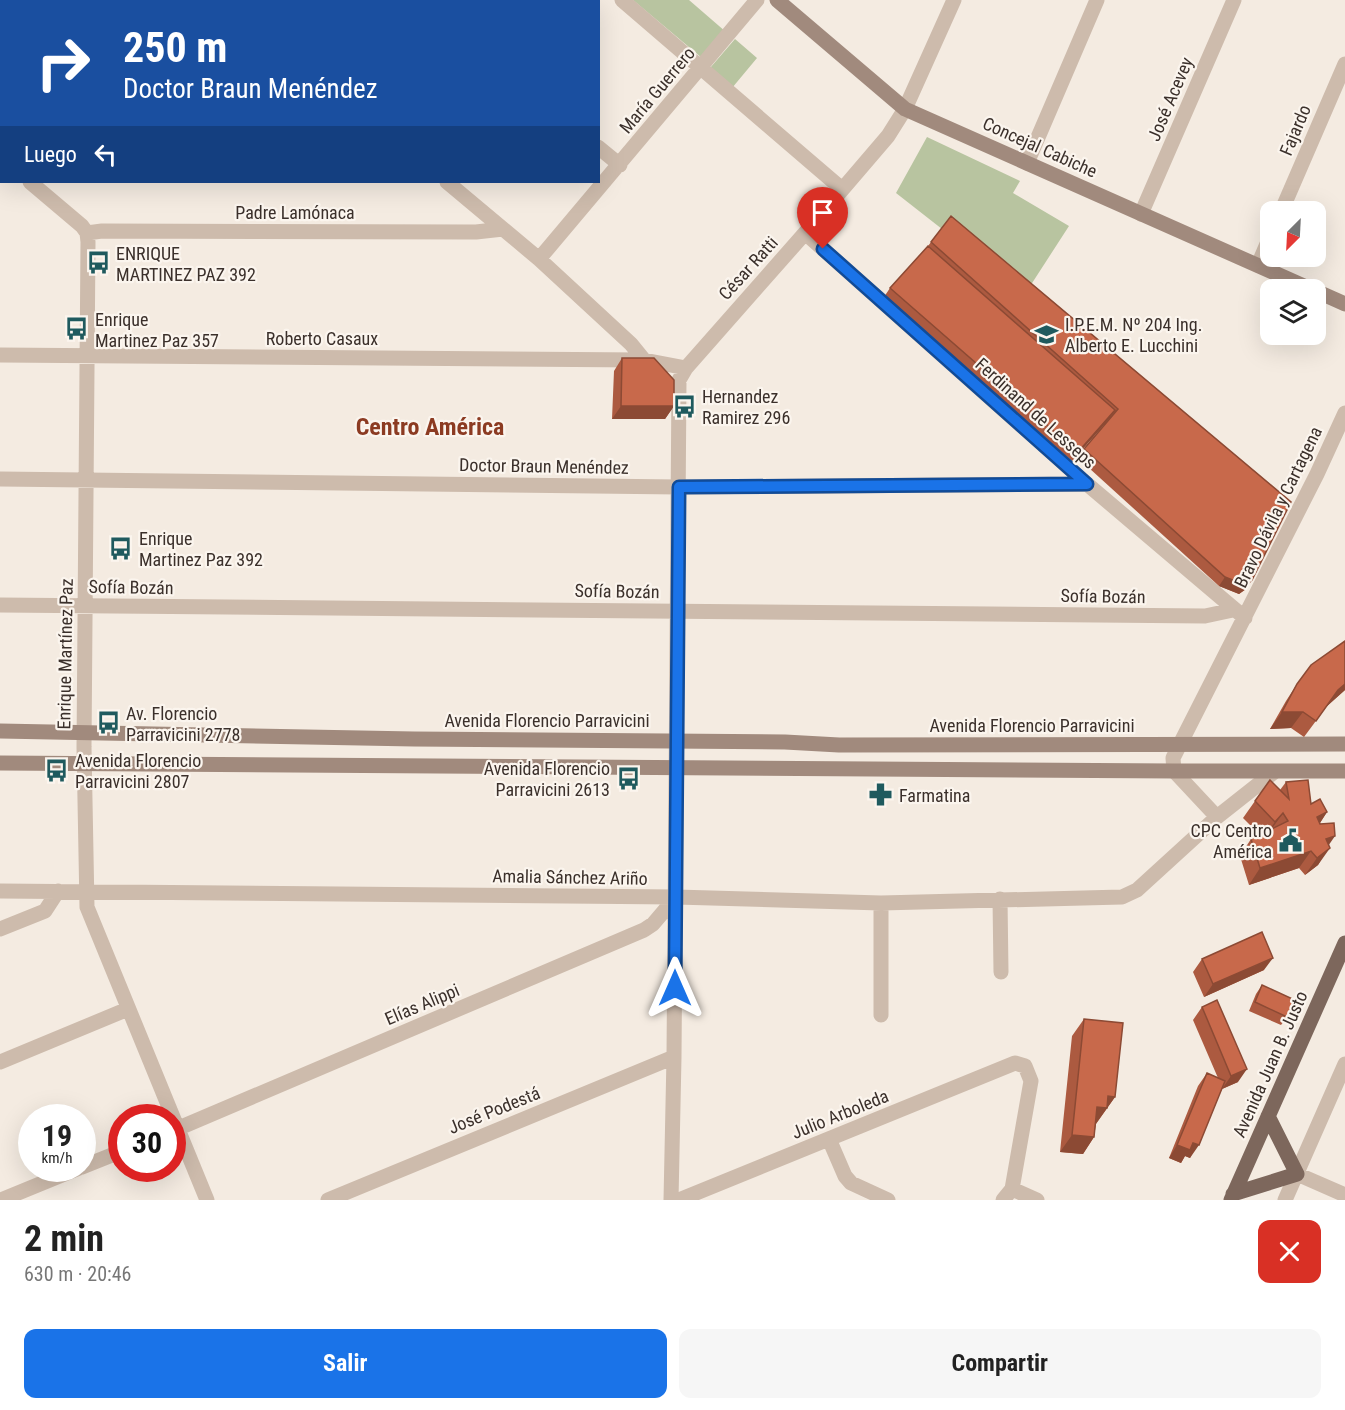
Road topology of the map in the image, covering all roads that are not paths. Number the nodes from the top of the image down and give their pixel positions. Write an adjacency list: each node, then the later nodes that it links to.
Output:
1 (621, 0): 8 (street)
2 (757, 0): 8 (street, María Guerrero)
3 (777, 0): 9 (main road, Concejal Cabiche)
4 (954, 0): 9 (street, César Ratti)
5 (1097, 0): 11 (street)
6 (1234, 0): 17 (street, José Acevey)
7 (1345, 64): 16 (street, Fajardo)
8 (701, 68): 12 (street, María Guerrero); 15 (street)
9 (905, 109): 11 (main road, Concejal Cabiche); 15 (street, César Ratti)
10 (600, 149): 12 (street)
11 (1027, 163): 17 (main road, Concejal Cabiche)
12 (620, 165): 21 (street, María Guerrero)
13 (31, 183): 19 (street)
14 (448, 183): 18 (street)
15 (842, 189): 20 (street, César Ratti)
16 (1286, 201)
17 (1141, 214): 23 (main road, Concejal Cabiche)
18 (503, 229): 19 (street, Padre Lamónaca); 21 (street)
19 (87, 233): 28 (street, Enrique Martínez Paz)
20 (805, 233): 30 (street, César Ratti); 34 (street, Ferdinand de Lesseps)
21 (539, 259): 29 (street)
22 (1260, 260): 23 (street)
23 (1258, 265): 24 (main road, Concejal Cabiche)
24 (1289, 279)
25 (1326, 295): 26 (main road, Concejal Cabiche)
26 (1345, 304)
27 (0, 355): 28 (street, Roberto Casaux)
28 (87, 356): 29 (street, Roberto Casaux); 33 (street, Enrique Martínez Paz)
29 (644, 360): 30 (street, Roberto Casaux)
30 (686, 368): 35 (street)
31 (1345, 414): 39 (street, Bravo Dávila y Cartagena)
32 (0, 479): 33 (street, Doctor Braun Menéndez)
33 (87, 480): 35 (street, Doctor Braun Menéndez); 37 (street, Enrique Martínez Paz)
34 (1087, 484): 35 (street, Doctor Braun Menéndez); 39 (street, Ferdinand de Lesseps)
35 (679, 487): 38 (street)
36 (0, 605): 37 (street, Sofía Bozán)
37 (85, 606): 38 (street, Sofía Bozán); 41 (street, Enrique Martínez Paz)
38 (677, 611): 39 (street, Sofía Bozán); 42 (street)
39 (1239, 614): 43 (street, Bravo Dávila y Cartagena)
40 (0, 731): 41 (main road, Avenida Florencio Parravicini)
41 (84, 732): 42 (main road, Avenida Florencio Parravicini); 46 (street, Enrique Martínez Paz)
42 (677, 740): 43 (main road, Avenida Florencio Parravicini); 47 (street)
43 (1179, 744): 44 (main road, Avenida Florencio Parravicini); 48 (street, Bravo Dávila y Cartagena)
44 (1345, 744)
45 (0, 763): 46 (main road)
46 (84, 764): 47 (main road); 54 (street, Enrique Martínez Paz)
47 (675, 766): 48 (main road); 55 (street)
48 (1174, 771): 49 (main road); 51 (street)
49 (1274, 771): 50 (main road); 51 (street, Amalia Sánchez Ariño)
50 (1345, 771)
51 (1217, 817): 56 (street, Amalia Sánchez Ariño)
52 (0, 891): 53 (street, Amalia Sánchez Ariño)
53 (58, 891): 54 (street, Amalia Sánchez Ariño); 58 (street)
54 (85, 892): 55 (street, Amalia Sánchez Ariño); 61 (street, Enrique Martínez Paz)
55 (676, 897): 57 (street, Amalia Sánchez Ariño); 63 (street); 68 (street, Elías Alippi)
56 (1000, 899): 57 (street, Amalia Sánchez Ariño); 60 (street)
57 (881, 903): 62 (street)
58 (0, 930)
59 (1345, 943): 67 (main road, Avenida Juan B. Justo)
60 (1001, 972)
61 (128, 1009): 64 (street); 66 (street, Enrique Martínez Paz)
62 (881, 1015)
63 (674, 1057): 78 (street, José Podestá); 79 (street)
64 (0, 1062)
65 (1345, 1064): 71 (street)
66 (165, 1104)
67 (1268, 1116): 71 (main road); 75 (main road, Avenida Juan B. Justo)
68 (186, 1125)
69 (829, 1139): 73 (street, Julio Arboleda); 80 (street, Julio Arboleda); 81 (street)
70 (186, 1154): 77 (street, Enrique Martínez Paz)
71 (1297, 1174): 74 (street); 75 (main road); 83 (street)
72 (46, 1182): 76 (street)
73 (1008, 1195): 82 (street)
74 (1345, 1195)
75 (1232, 1197)
76 (1, 1200)
77 (207, 1200)
78 (328, 1200)
79 (671, 1200)
80 (679, 1200)
81 (888, 1200)
82 (1037, 1200)
83 (1285, 1200)

